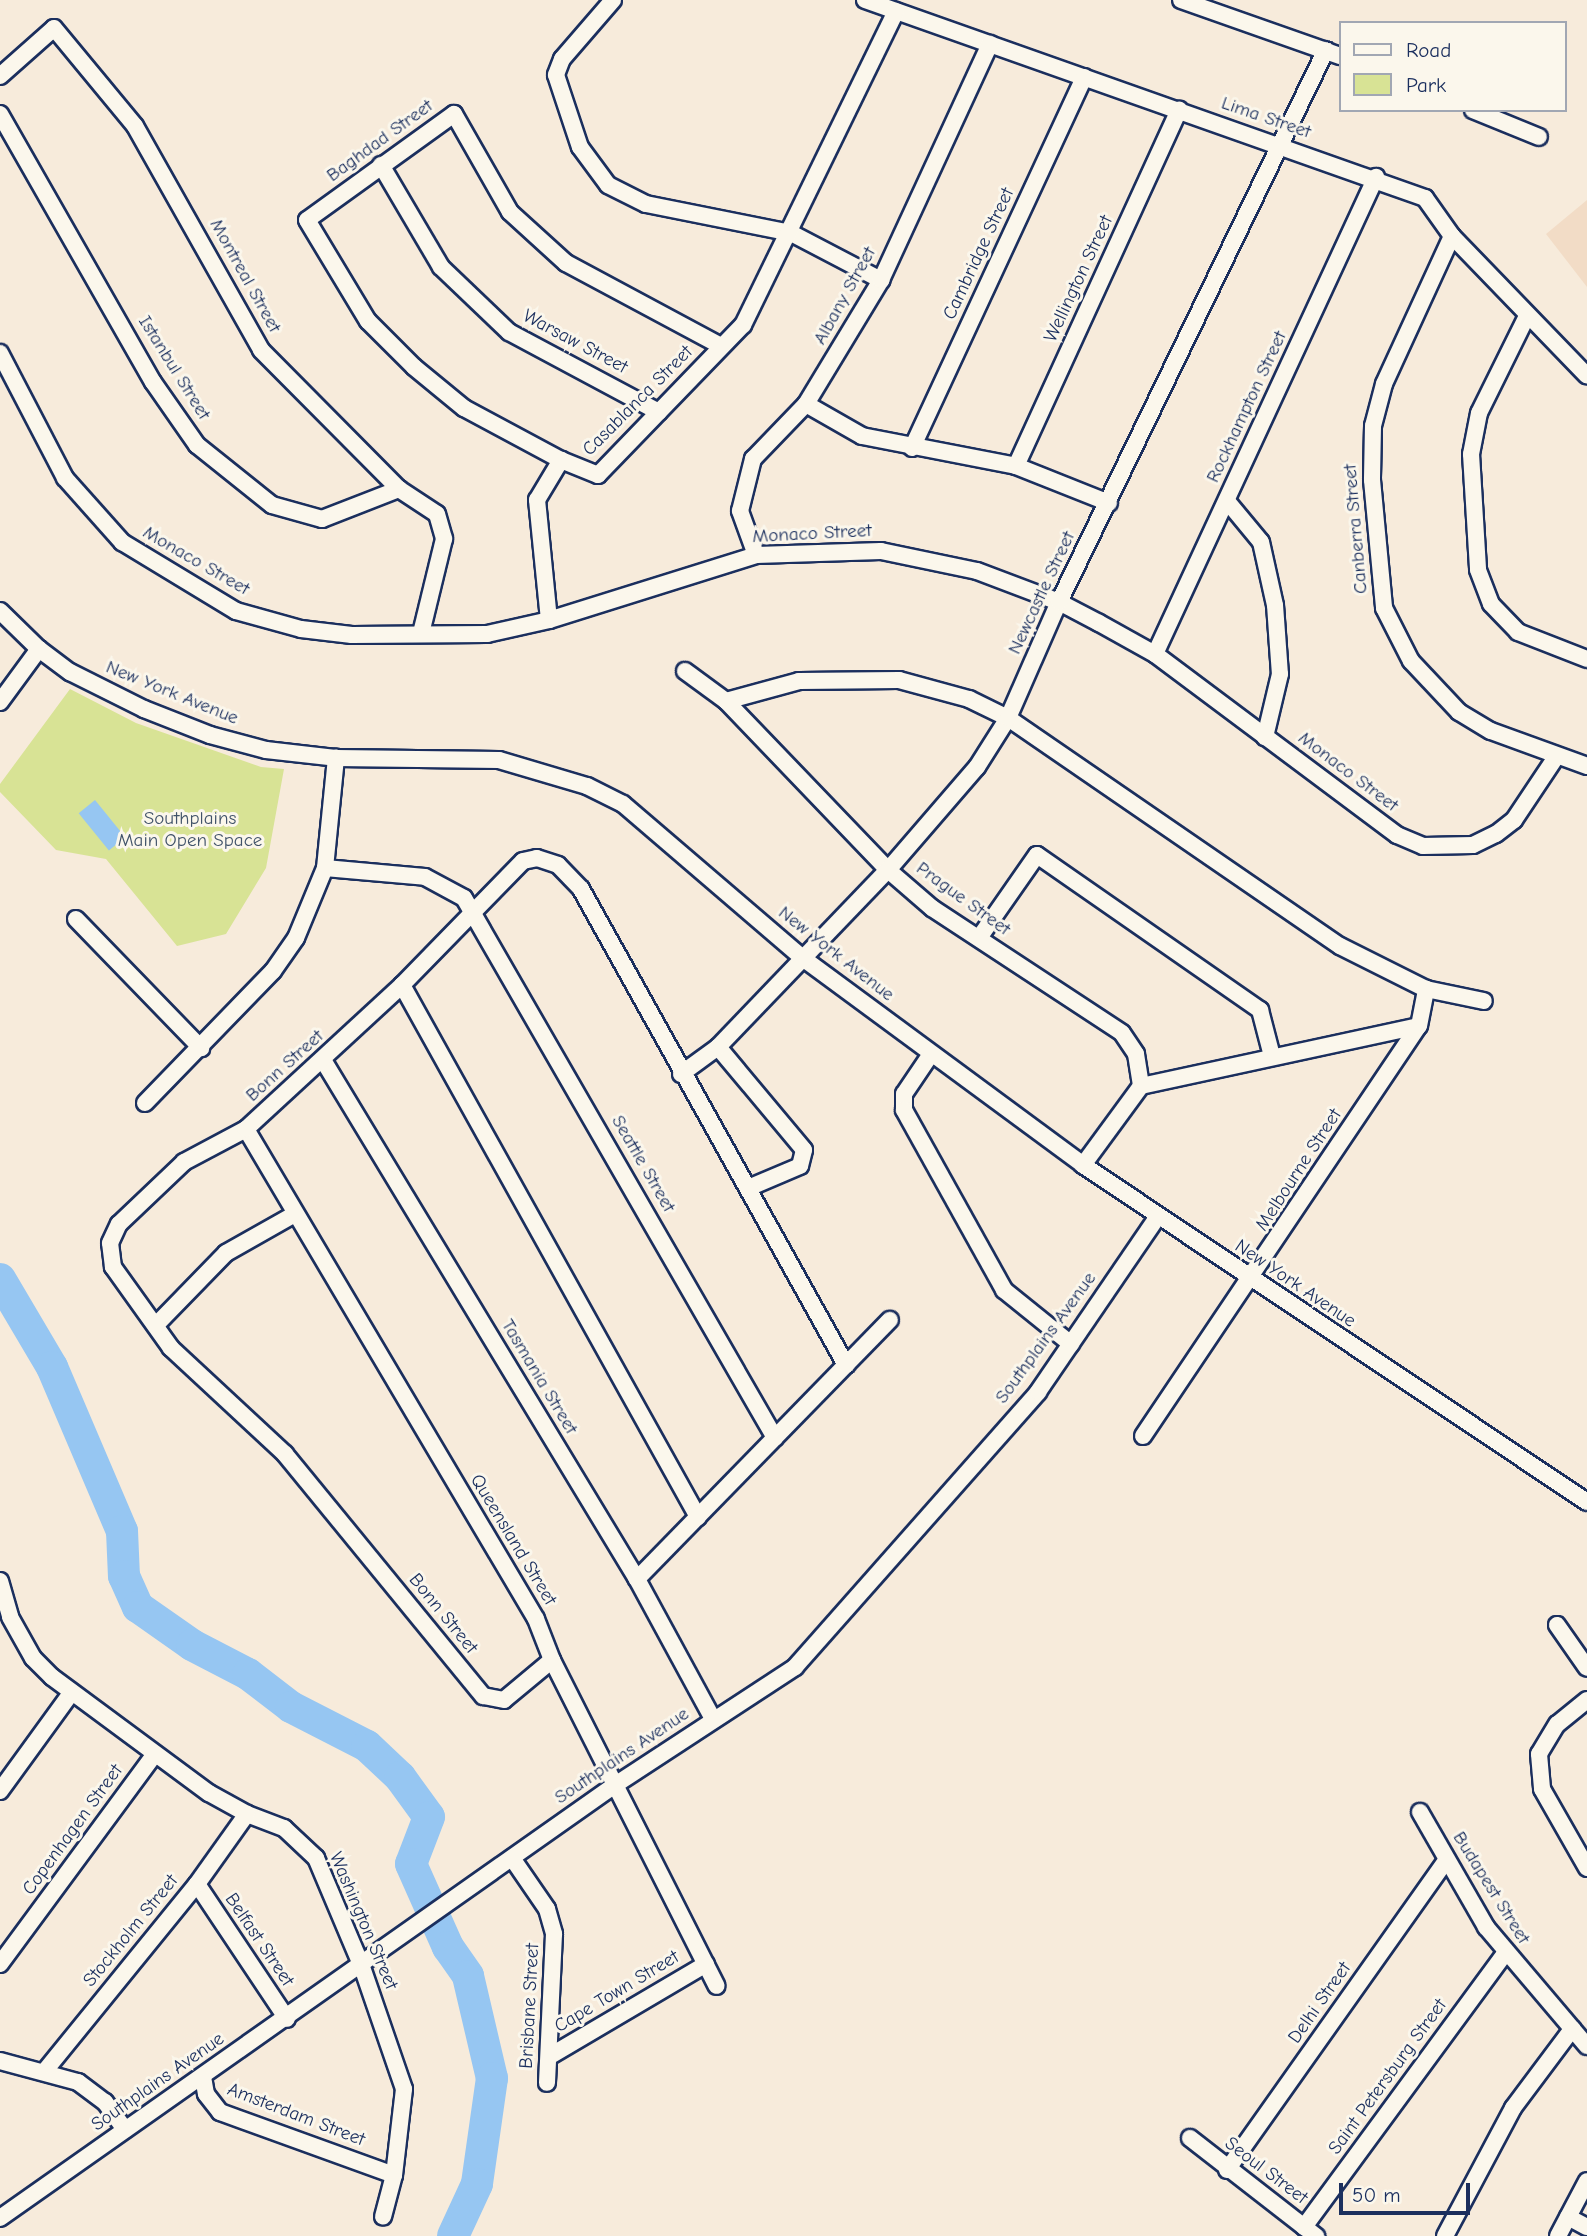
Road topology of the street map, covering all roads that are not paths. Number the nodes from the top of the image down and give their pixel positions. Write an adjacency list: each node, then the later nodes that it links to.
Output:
1 (613, 0): 17 (street)
2 (865, 0): 4 (street, Lima Street)
3 (1181, 0): 6 (street)
4 (896, 11): 5 (street, Lima Street); 17 (street, Casablanca Street)
5 (990, 44): 8 (street, Lima Street); 19 (street, Albany Street)
6 (1333, 53): 13 (street, Newcastle Street)
7 (0, 76): 29 (street, Montreal Street)
8 (1084, 77): 9 (street, Lima Street); 26 (street, Cambridge Street)
9 (1179, 110): 13 (street, Lima Street); 28 (street, Wellington Street)
10 (1478, 112): 12 (street)
11 (0, 114): 29 (street, Istanbul Street)
12 (1539, 137)
13 (1282, 145): 15 (street, Lima Street); 31 (street, Newcastle Street)
14 (381, 165): 16 (street, Baghdad Street); 21 (street, Baghdad Street); 25 (street, Warsaw Street)
15 (1376, 177): 18 (street, Lima Street); 30 (street, Rockhampton Street)
16 (307, 220): 27 (street, Casablanca Street)
17 (790, 233): 19 (street); 21 (street, Casablanca Street)
18 (1452, 236): 20 (street, Lima Street); 45 (street, Canberra Street)
19 (881, 280): 24 (street, Albany Street)
20 (1527, 316): 23 (street, Lima Street); 39 (street)
21 (721, 346): 25 (street, Casablanca Street)
22 (0, 353): 36 (street, Monaco Street)
23 (1587, 376)
24 (806, 404): 26 (street); 32 (street, Albany Street)
25 (659, 412): 27 (street, Casablanca Street)
26 (912, 448): 28 (street)
27 (561, 460): 35 (street)
28 (1016, 466): 31 (street)
29 (398, 489): 36 (street, Montreal Street)
30 (1227, 502): 38 (street, Rockhampton Street); 44 (street)
31 (1109, 503): 33 (street, Newcastle Street)
32 (756, 555): 33 (street, Monaco Street); 35 (street, Monaco Street)
33 (1059, 602): 38 (street, Monaco Street); 43 (street, Newcastle Street)
34 (0, 611): 37 (street, New York Avenue)
35 (549, 620): 36 (street, Monaco Street)
36 (421, 633)
37 (39, 649): 42 (street); 46 (street, New York Avenue)
38 (1155, 654): 44 (street, Monaco Street)
39 (1587, 659)
40 (685, 671): 41 (street, Prague Street)
41 (726, 701): 43 (street); 49 (street, Prague Street)
42 (0, 702)
43 (1008, 718): 49 (street, Newcastle Street); 55 (street)
44 (1265, 737): 45 (street, Monaco Street)
45 (1556, 757): 47 (street, Canberra Street)
46 (336, 758): 48 (street); 53 (street, New York Avenue)
47 (1587, 766)
48 (325, 868): 50 (street, Seattle Street); 59 (street)
49 (888, 870): 52 (street, Prague Street); 53 (street, Newcastle Street)
50 (474, 912): 54 (street, Bonn Street); 63 (street, Bonn Street); 77 (street, Seattle Street)
51 (76, 919): 59 (street)
52 (979, 938): 61 (street); 64 (street, Prague Street)
53 (804, 959): 58 (street, Newcastle Street); 60 (street, New York Avenue)
54 (402, 985): 62 (street, Bonn Street); 79 (street)
55 (1426, 989): 56 (street); 57 (street, Melbourne Street)
56 (1484, 1001)
57 (1419, 1026): 61 (street); 71 (street, Melbourne Street)
58 (718, 1046): 63 (street, Newcastle Street); 68 (street)
59 (201, 1048): 65 (street)
60 (930, 1054): 67 (street, New York Avenue); 74 (street)
61 (1272, 1056): 64 (street)
62 (323, 1060): 66 (street, Bonn Street); 80 (street, Tasmania Street)
63 (681, 1074): 68 (street, Bonn Street)
64 (1141, 1086): 67 (street)
65 (145, 1103)
66 (246, 1129): 69 (street, Queensland Street); 73 (street, Bonn Street)
67 (1083, 1165): 70 (street, New York Avenue)
68 (748, 1188): 75 (street, Bonn Street)
69 (295, 1214): 73 (street); 84 (street, Queensland Street)
70 (1158, 1216): 71 (street, New York Avenue); 74 (street, Southplains Avenue)
71 (1251, 1281): 76 (street, Melbourne Street); 78 (street, New York Avenue)
72 (890, 1320): 75 (street)
73 (157, 1324): 84 (street, Bonn Street)
74 (1071, 1343): 88 (street, Southplains Avenue)
75 (846, 1365): 77 (street)
76 (1143, 1436)
77 (775, 1438): 79 (street)
78 (1587, 1502)
79 (698, 1517): 80 (street)
80 (637, 1579): 88 (street, Tasmania Street)
81 (0, 1581): 82 (street, Washington Street)
82 (5, 1624): 86 (street, Washington Street)
83 (1557, 1625): 85 (street)
84 (552, 1660): 90 (street, Queensland Street)
85 (1587, 1668)
86 (72, 1692): 89 (street, Washington Street); 91 (street)
87 (1587, 1700): 96 (street)
88 (713, 1719): 90 (street, Southplains Avenue)
89 (154, 1755): 93 (street, Washington Street); 99 (street, Copenhagen Street)
90 (615, 1785): 94 (street, Southplains Avenue); 100 (street, Queensland Street)
91 (0, 1791)
92 (1420, 1812): 95 (street, Budapest Street)
93 (247, 1814): 97 (street, Stockholm Street); 101 (street, Washington Street)
94 (512, 1858): 101 (street, Southplains Avenue); 106 (street, Brisbane Street)
95 (1446, 1861): 98 (street, Budapest Street); 113 (street, Delhi Street)
96 (1587, 1868)
97 (197, 1884): 103 (street, Belfast Street); 108 (street, Stockholm Street)
98 (1505, 1953): 104 (street, Budapest Street); 120 (street, Saint Petersburg Street)
99 (0, 1964)
100 (706, 1964): 102 (street, Queensland Street); 106 (street, Cape Town Street)
101 (362, 1967): 103 (street, Southplains Avenue); 114 (street, Washington Street)
102 (717, 1986)
103 (287, 2019): 109 (street, Southplains Avenue)
104 (1572, 2029): 105 (street, Budapest Street); 121 (street)
105 (1587, 2046)
106 (550, 2056): 110 (street, Brisbane Street)
107 (0, 2061): 108 (street)
108 (44, 2072): 111 (street)
109 (203, 2077): 111 (street, Southplains Avenue); 114 (street, Amsterdam Street)
110 (547, 2083)
111 (125, 2130): 116 (street, Southplains Avenue)
112 (1190, 2138): 113 (street, Seoul Street)
113 (1227, 2170): 120 (street, Seoul Street)
114 (394, 2175): 117 (street, Washington Street)
115 (1587, 2181): 118 (street)
116 (0, 2217)
117 (383, 2217)
118 (1568, 2217): 119 (street); 122 (street)
119 (1587, 2227)
120 (1310, 2231)
121 (1445, 2236)
122 (1558, 2236)

